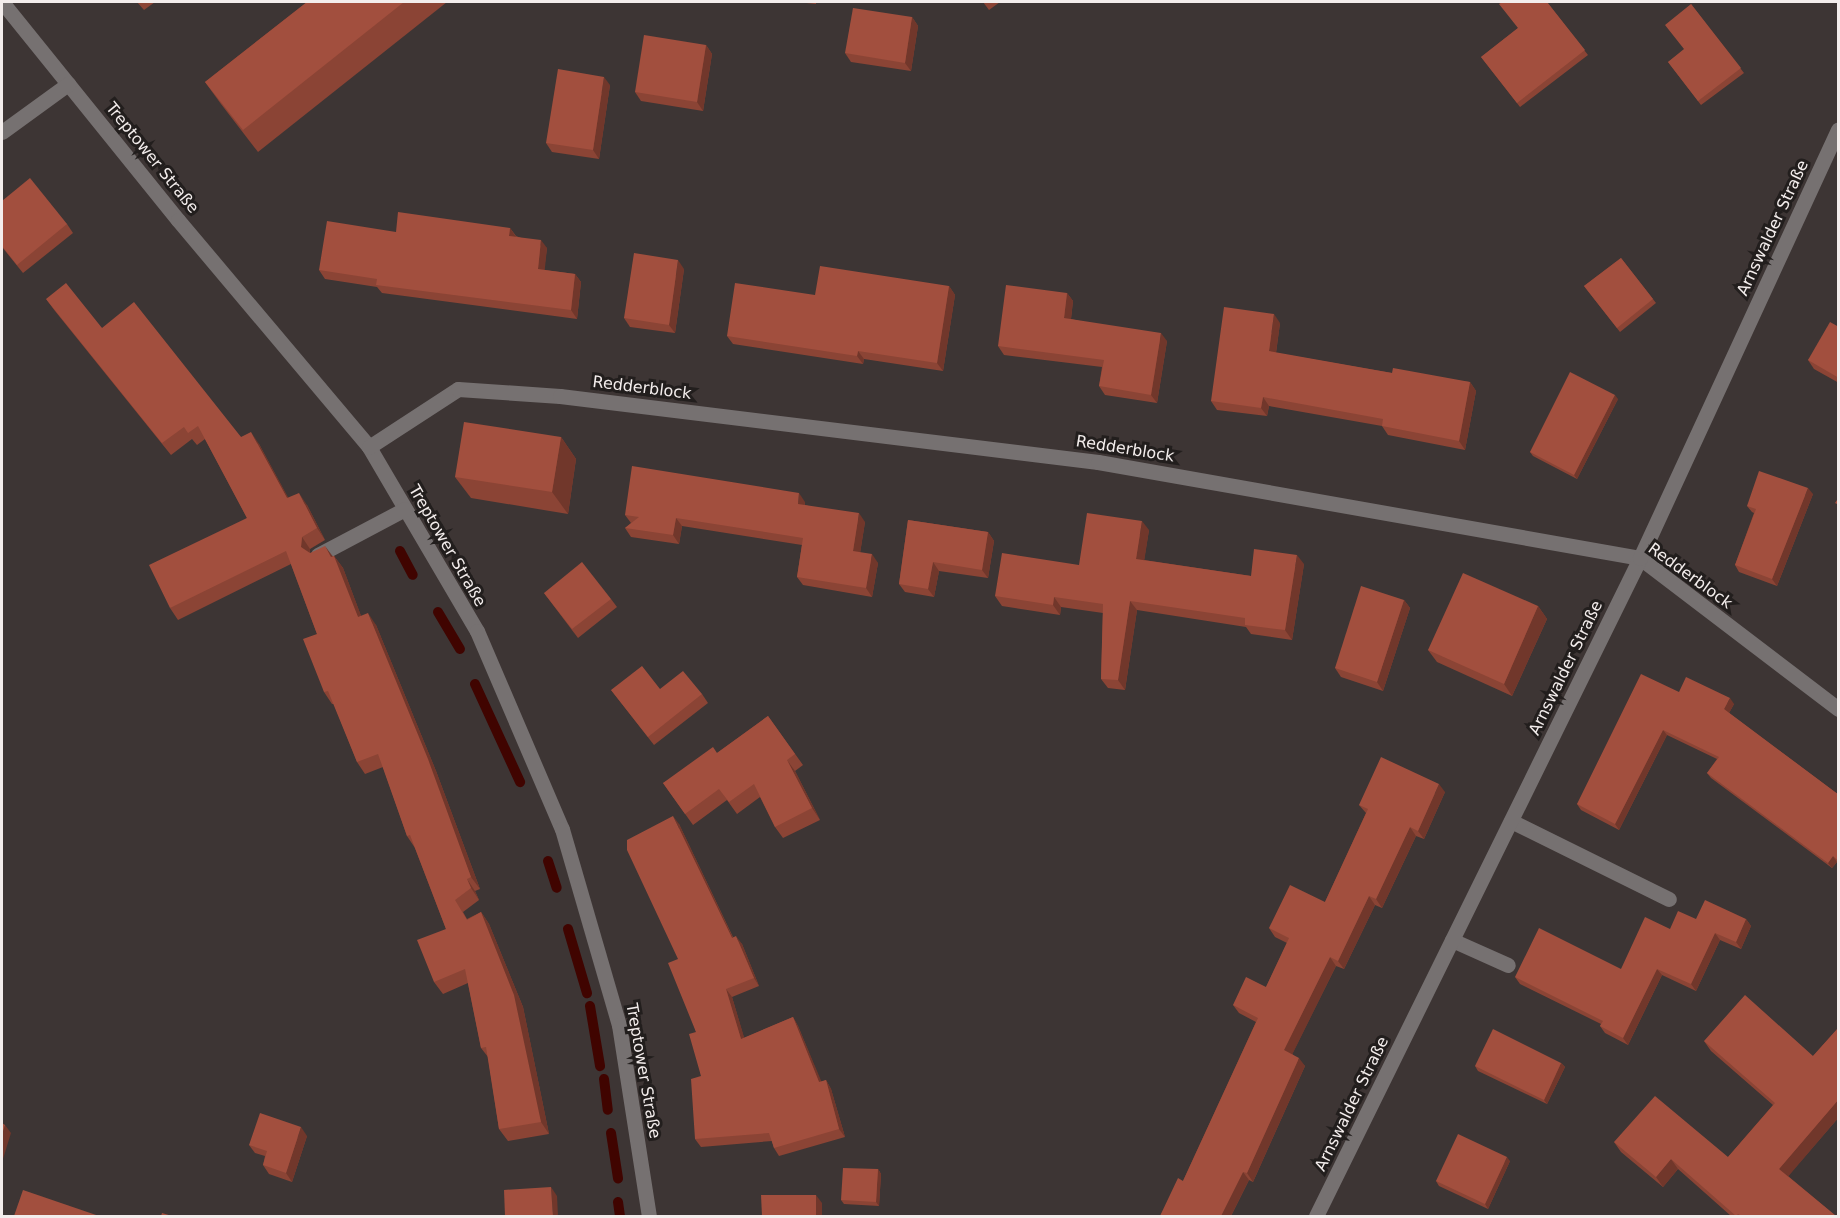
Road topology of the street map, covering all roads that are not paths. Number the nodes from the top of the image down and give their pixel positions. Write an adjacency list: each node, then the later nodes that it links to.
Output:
1 (2, 2): 2 (street, Treptower Straße)
2 (68, 84): 4 (street); 5 (street, Treptower Straße)
3 (1839, 130): 8 (street, Arnswalder Straße)
4 (2, 132)
5 (369, 447): 6 (street, Treptower Straße); 8 (street, Redderblock)
6 (405, 509): 7 (street); 14 (street, Treptower Straße)
7 (318, 555)
8 (1640, 558): 9 (street, Redderblock); 10 (street, Arnswalder Straße)
9 (1839, 710)
10 (1511, 821): 11 (street); 12 (street, Arnswalder Straße)
11 (1669, 898)
12 (1452, 940): 13 (street); 15 (street, Arnswalder Straße)
13 (1508, 966)
14 (649, 1216)
15 (1316, 1216)

